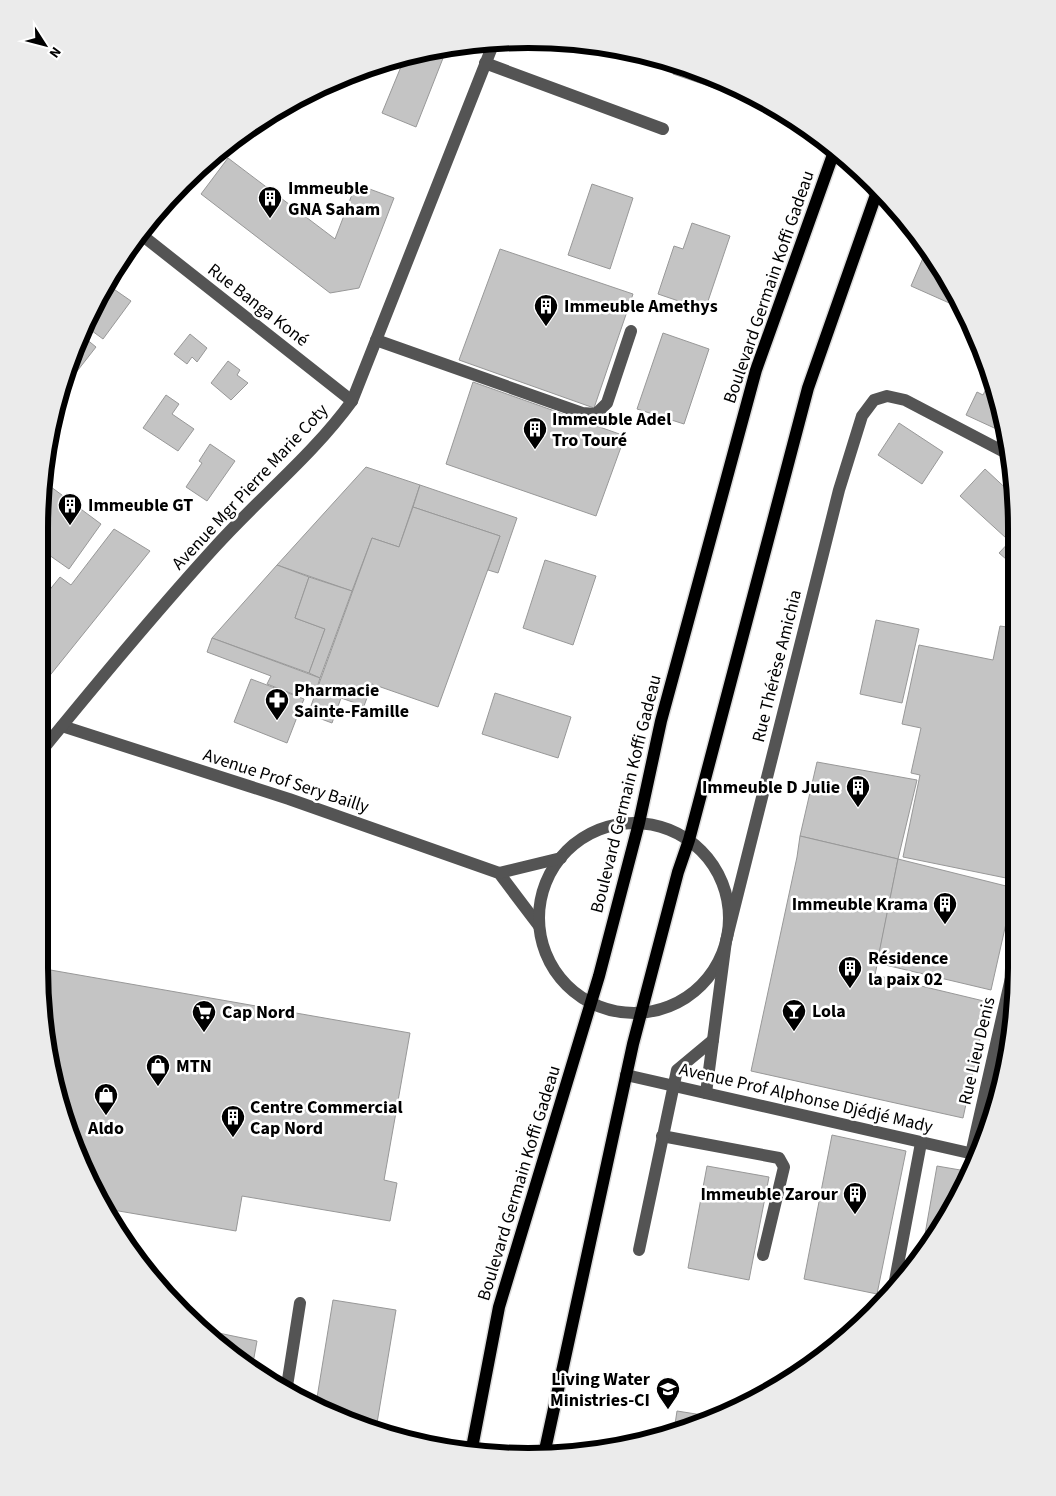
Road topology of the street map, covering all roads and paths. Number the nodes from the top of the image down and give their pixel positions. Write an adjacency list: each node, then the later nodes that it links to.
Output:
1 (491, 50): 2 (street, Avenue Mgr Pierre Marie Coty)
2 (486, 63): 3 (street); 8 (street, Avenue Mgr Pierre Marie Coty)
3 (663, 129)
4 (832, 156): 13 (main road, Boulevard Germain Koffi Gadeau)
5 (875, 196): 14 (main road)
6 (145, 238): 9 (street, Rue Banga Koné)
7 (631, 331): 8 (street)
8 (376, 340): 9 (street, Avenue Mgr Pierre Marie Coty)
9 (352, 401): 11 (street, Avenue Mgr Pierre Marie Coty)
10 (1002, 451): 18 (street, Rue Thérèse Amichia)
11 (62, 726): 12 (street, Avenue Mgr Pierre Marie Coty); 16 (street, Avenue Prof Sery Bailly)
12 (48, 743)
13 (639, 823): 14 (street); 15 (street); 19 (main road, Boulevard Germain Koffi Gadeau)
14 (689, 840): 18 (street); 20 (main road)
15 (561, 858): 16 (street); 17 (street)
16 (499, 872): 17 (street)
17 (539, 926): 19 (street)
18 (726, 941): 20 (street); 22 (street, Rue Thérèse Amichia)
19 (591, 1003): 20 (street); 34 (main road, Boulevard Germain Koffi Gadeau)
20 (641, 1014): 23 (main road)
21 (1004, 1031): 25 (street, Rue Lieu Denis)
22 (713, 1040): 24 (street, Rue Thérèse Amichia); 26 (street)
23 (626, 1075): 24 (street, Avenue Prof Alphonse Djédjé Mady); 35 (main road)
24 (706, 1094): 27 (street, Avenue Prof Alphonse Djédjé Mady)
25 (979, 1132)
26 (662, 1136): 29 (street); 30 (street)
27 (920, 1143): 28 (street, Avenue Prof Alphonse Djédjé Mady); 31 (street)
28 (971, 1153)
29 (639, 1250)
30 (763, 1255)
31 (896, 1277)
32 (300, 1302): 33 (street)
33 (287, 1384)
34 (473, 1445)
35 (547, 1447)

